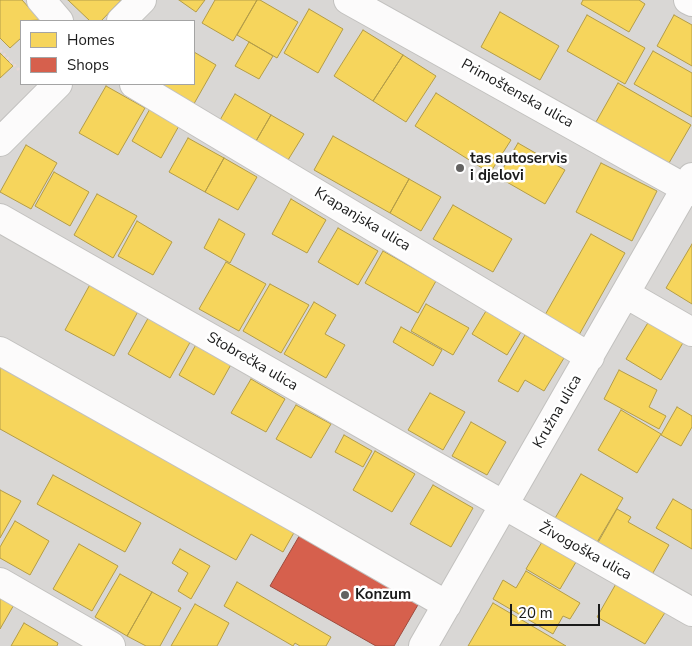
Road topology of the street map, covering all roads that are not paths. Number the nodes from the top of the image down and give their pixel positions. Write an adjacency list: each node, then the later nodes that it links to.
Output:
1 (41, 0): 6 (street)
2 (142, 0): 7 (street)
3 (348, 0): 11 (street, Primoštenska ulica)
4 (688, 0): 5 (street)
5 (692, 2)
6 (57, 20)
7 (122, 20)
8 (57, 85): 10 (street)
9 (136, 85): 16 (street, Krapanjska ulica)
10 (0, 142)
11 (690, 186): 13 (street, Kružna ulica)
12 (0, 218): 17 (street, Stobrečka ulica)
13 (626, 294): 14 (street); 16 (street, Kružna ulica)
14 (692, 332)
15 (0, 351): 19 (street)
16 (590, 357): 17 (street, Kružna ulica)
17 (503, 506): 19 (street, Kružna ulica); 20 (street, Živogoška ulica)
18 (0, 582): 21 (street)
19 (447, 605): 22 (street, Kružna ulica)
20 (692, 612)
21 (111, 646)
22 (423, 646)

